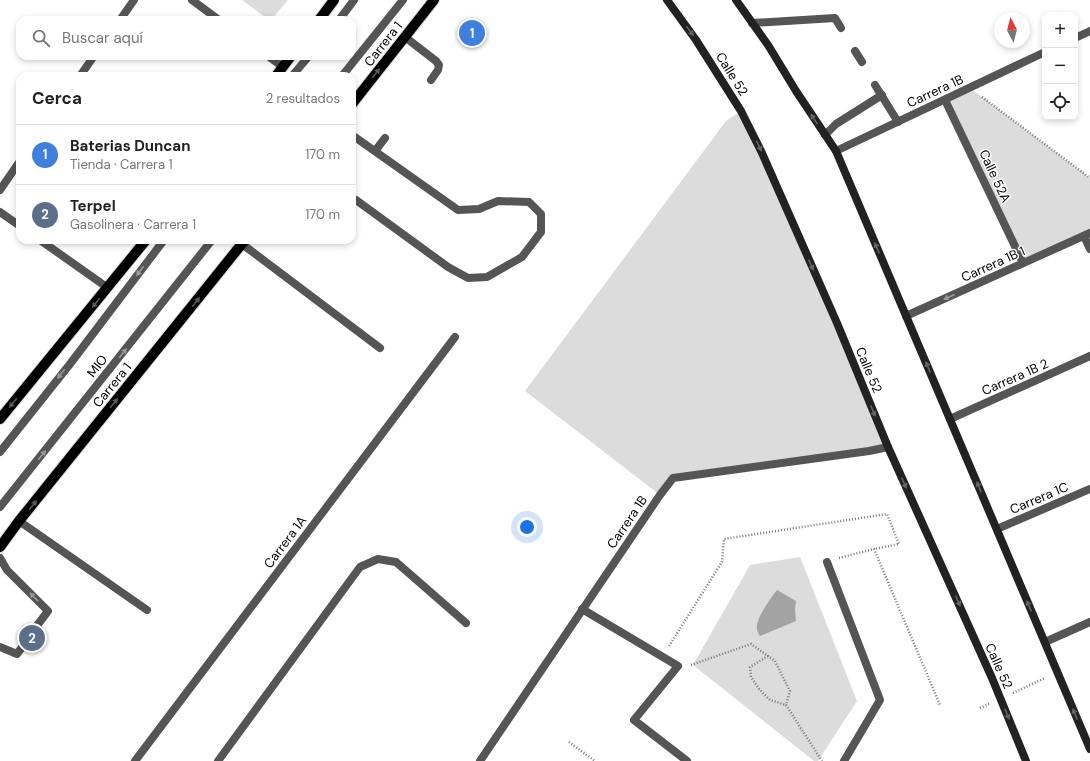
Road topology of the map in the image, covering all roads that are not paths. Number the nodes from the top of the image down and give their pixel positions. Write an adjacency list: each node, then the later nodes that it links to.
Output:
1 (134, 0): 9 (street)
2 (192, 0): 10 (street)
3 (334, 0): 11 (main road)
4 (354, 0): 12 (street)
5 (403, 0): 20 (street)
6 (434, 0): 16 (main road, Carrera 1)
7 (667, 0): 64 (main road, Calle 52, one-way to 64)
8 (736, 0): 13 (main road)
9 (123, 16)
10 (214, 16)
11 (322, 16)
12 (342, 16)
13 (752, 23): 14 (street); 38 (main road, one-way to 13)
14 (841, 28)
15 (1090, 31): 17 (street)
16 (405, 37): 32 (street); 35 (main road, Carrera 1, one-way to 16)
17 (1078, 37)
18 (855, 51): 26 (street)
19 (1042, 53): 36 (street, Carrera 1B)
20 (356, 59)
21 (91, 60): 28 (street)
22 (273, 60): 27 (street)
23 (288, 60): 27 (main road)
24 (306, 60): 30 (street)
25 (355, 60): 31 (street)
26 (862, 62)
27 (283, 67): 29 (main road)
28 (83, 72)
29 (279, 72)
30 (295, 72)
31 (345, 72)
32 (431, 80)
33 (875, 84): 34 (street)
34 (882, 95): 37 (street); 38 (street)
35 (356, 99)
36 (945, 100): 37 (street, Carrera 1B); 56 (street, Calle 52A)
37 (898, 122): 42 (street, Carrera 1B)
38 (825, 135): 42 (main road)
39 (356, 138): 41 (street)
40 (385, 138): 41 (street)
41 (375, 151): 45 (street)
42 (836, 151): 58 (main road, one-way to 42)
43 (16, 167): 44 (street)
44 (0, 190)
45 (356, 200)
46 (0, 212): 47 (street)
47 (16, 223)
48 (1087, 235): 55 (street); 56 (street, Carrera 1B 1)
49 (46, 244): 57 (street)
50 (143, 244): 57 (main road)
51 (161, 244): 65 (street, MIO, one-way to 65)
52 (209, 244): 67 (street, MIO, one-way to 52)
53 (242, 244): 68 (main road, Carrera 1, one-way to 53)
54 (247, 244): 60 (street)
55 (1090, 249)
56 (1023, 263): 58 (street, Carrera 1B 1, one-way to 58)
57 (108, 288): 62 (main road, one-way to 62)
58 (906, 316): 63 (main road, one-way to 58)
59 (455, 337): 82 (street, Carrera 1A)
60 (380, 348)
61 (1090, 356): 63 (street, Carrera 1B 2)
62 (0, 419)
63 (950, 419): 69 (main road, one-way to 63)
64 (888, 447): 73 (street, Carrera 1B); 87 (main road, Calle 52, one-way to 87)
65 (0, 452)
66 (1090, 489): 69 (street, Carrera 1C)
67 (0, 507)
68 (19, 521): 70 (main road, Carrera 1); 74 (street)
69 (996, 529): 78 (main road, one-way to 69)
70 (0, 546)
71 (0, 558): 77 (street, one-way to 71)
72 (827, 562): 86 (street)
73 (582, 609): 84 (street, Carrera 1B); 85 (street)
74 (146, 610)
75 (1090, 622): 78 (street)
76 (466, 623): 83 (street)
77 (36, 627)
78 (1045, 642): 81 (main road, one-way to 78)
79 (23, 646): 80 (street)
80 (0, 647)
81 (1089, 744)
82 (135, 761)
83 (218, 761)
84 (480, 761)
85 (687, 761)
86 (844, 761)
87 (1026, 761)

